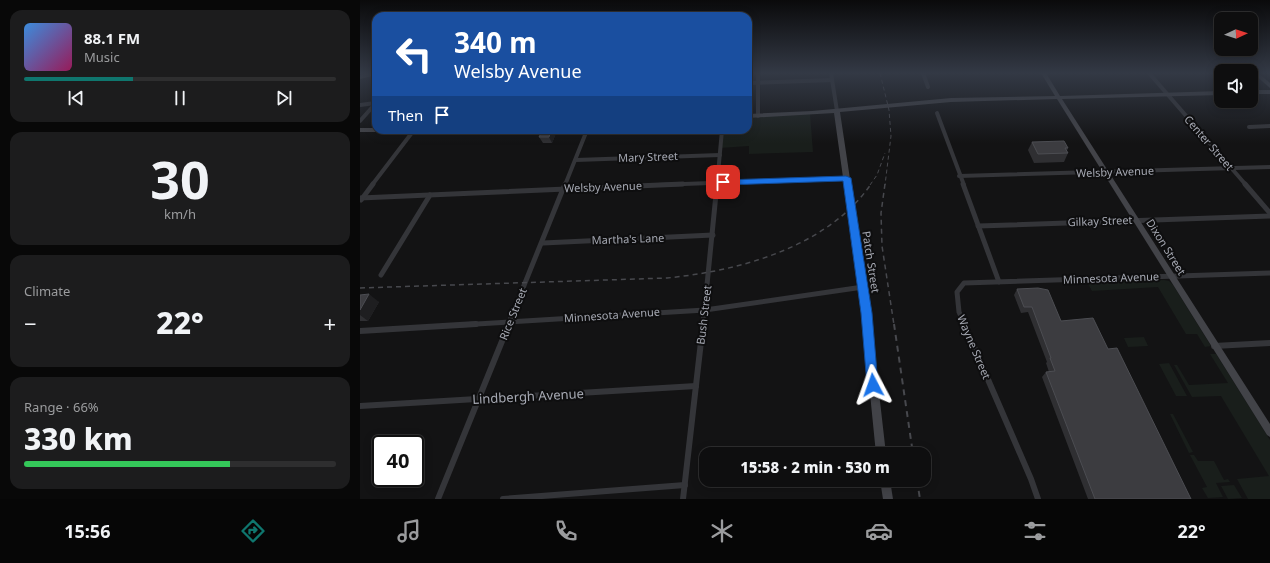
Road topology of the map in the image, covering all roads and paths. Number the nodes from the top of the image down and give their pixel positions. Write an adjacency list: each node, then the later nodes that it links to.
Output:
1 (758, 96): 12 (street)
2 (835, 96): 9 (street, Patch Street)
3 (1097, 96): 5 (street)
4 (1168, 96): 24 (street, Center Street)
5 (1058, 97): 9 (street); 25 (street, Dixon Street)
6 (372, 104): 7 (street)
7 (360, 105)
8 (372, 108): 13 (street)
9 (837, 111): 12 (street); 27 (street, Patch Street)
10 (937, 113): 26 (street)
11 (752, 116): 12 (street)
12 (758, 116)
13 (360, 121)
14 (1270, 126): 15 (street)
15 (1249, 127)
16 (360, 130): 17 (street)
17 (372, 130)
18 (411, 134): 31 (street)
19 (586, 134): 22 (street, Rice Street)
20 (722, 134): 21 (street, Bush Street)
21 (720, 155): 22 (street, Mary Street); 28 (street, Bush Street)
22 (576, 160): 29 (street, Rice Street)
23 (1270, 167): 24 (street, Welsby Avenue)
24 (1231, 168): 25 (street, Welsby Avenue); 32 (street, Center Street)
25 (1106, 172): 26 (street, Welsby Avenue); 34 (street, Dixon Street)
26 (960, 176): 35 (street)
27 (846, 178): 28 (street, Welsby Avenue); 42 (street, Patch Street)
28 (717, 183): 29 (street, Welsby Avenue); 36 (street, Bush Street)
29 (564, 189): 30 (street, Welsby Avenue); 37 (street, Rice Street)
30 (430, 195): 31 (street, Welsby Avenue); 39 (street)
31 (361, 199)
32 (1270, 212)
33 (1270, 216): 34 (street, Gilkay Street)
34 (1136, 220): 35 (street, Gilkay Street); 40 (street, Dixon Street)
35 (978, 226): 41 (street)
36 (713, 235): 37 (street, Martha's Lane); 43 (street, Bush Street)
37 (543, 243): 44 (street, Rice Street)
38 (1270, 272): 40 (street, Minnesota Avenue)
39 (381, 275)
40 (1172, 276): 41 (street, Minnesota Avenue); 47 (street, Dixon Street)
41 (999, 282): 59 (street, Wayne Street)
42 (863, 287): 43 (street, Minnesota Avenue); 52 (street, Patch Street)
43 (705, 310): 44 (street, Minnesota Avenue); 48 (street, Bush Street)
44 (510, 322): 45 (street, Minnesota Avenue); 49 (street, Rice Street)
45 (360, 331)
46 (1270, 343): 47 (street)
47 (1214, 346): 51 (street, Dixon Street)
48 (696, 386): 49 (street, Lindbergh Avenue); 53 (street, Bush Street)
49 (478, 399): 50 (street, Lindbergh Avenue); 55 (street, Rice Street)
50 (360, 406)
51 (1270, 432)
52 (880, 447)
53 (685, 485): 56 (street); 57 (street, Bush Street)
54 (886, 487): 58 (street)
55 (438, 499)
56 (503, 499)
57 (683, 499)
58 (888, 499)
59 (1038, 499)

